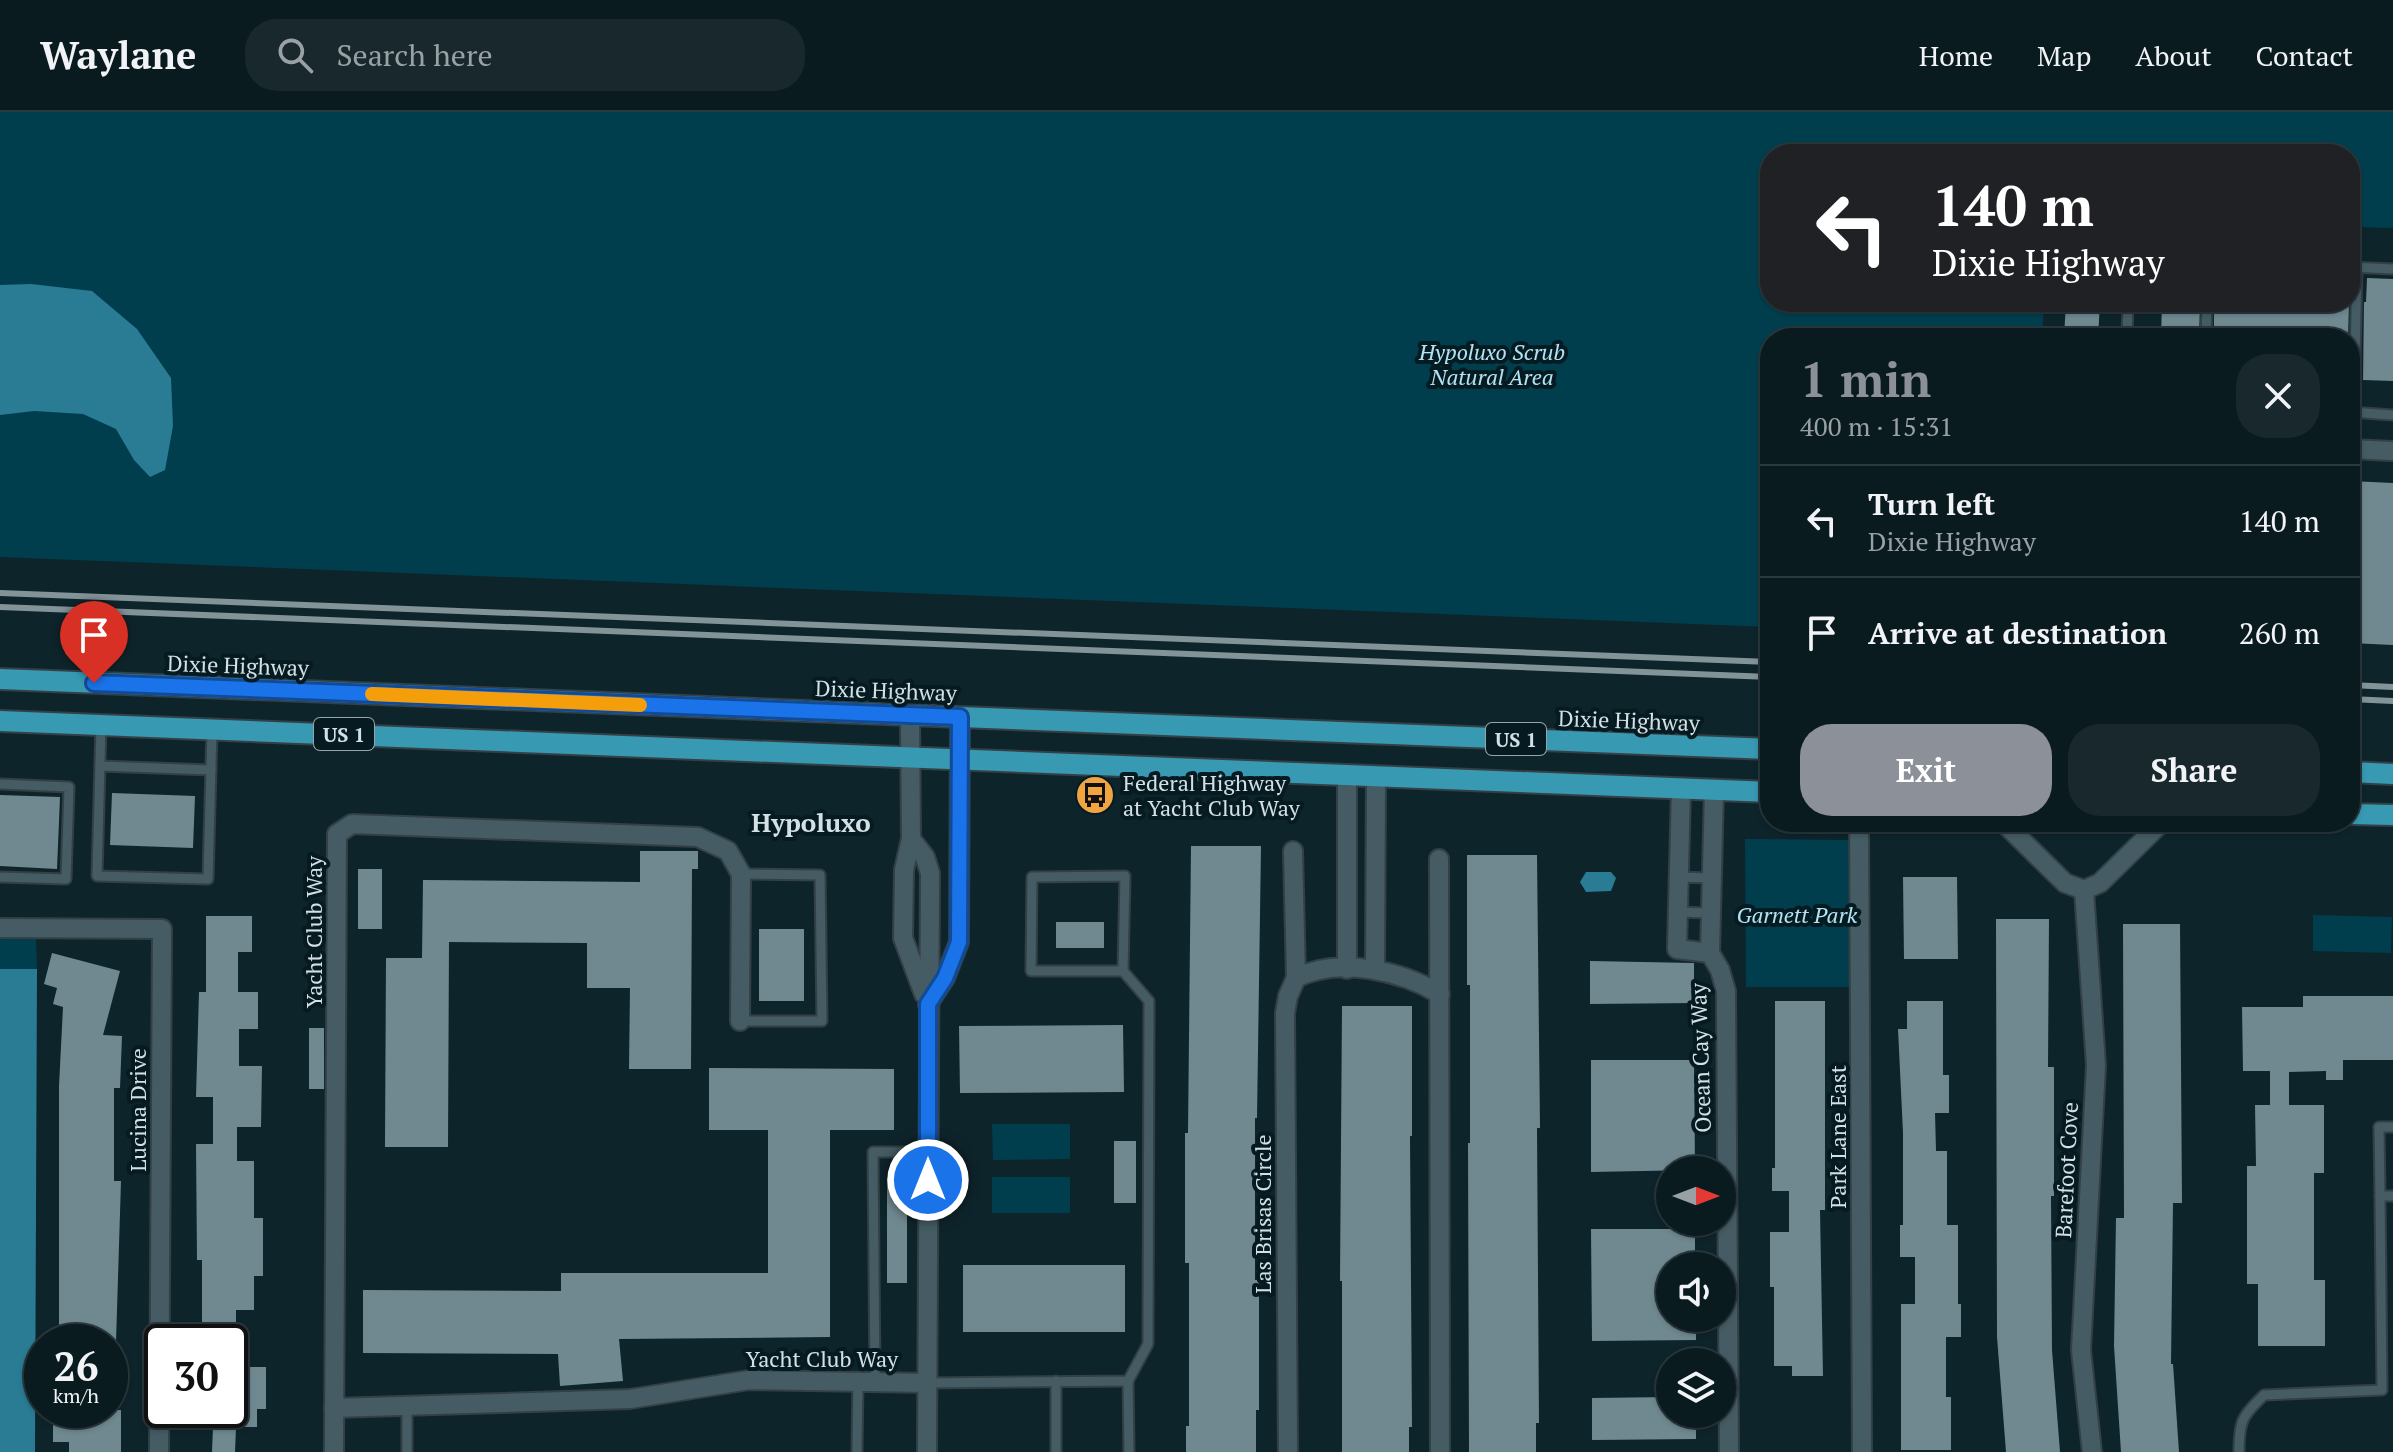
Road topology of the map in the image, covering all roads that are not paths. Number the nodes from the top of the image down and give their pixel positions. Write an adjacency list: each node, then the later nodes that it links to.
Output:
1 (2360, 267): 2 (lane)
2 (2393, 269)
3 (2360, 413): 4 (lane)
4 (2393, 415)
5 (2360, 450): 6 (street)
6 (2393, 451)
7 (0, 679): 8 (main road, Dixie Highway / US 1)
8 (910, 716): 9 (main road, Dixie Highway / US 1); 14 (street, Yacht Club Way)
9 (960, 717): 13 (main road, Dixie Highway / US 1); 15 (street)
10 (0, 721): 11 (main road, US 1)
11 (101, 725): 12 (main road, US 1); 16 (lane)
12 (212, 729): 14 (main road, US 1); 17 (lane)
13 (1760, 749)
14 (909, 757): 15 (main road, US 1); 31 (street, Yacht Club Way)
15 (960, 759): 20 (main road, US 1); 41 (street)
16 (100, 766): 17 (lane); 17 (lane)
17 (211, 770)
18 (2360, 772): 19 (main road)
19 (2393, 774)
20 (1347, 775): 21 (main road, US 1); 42 (street)
21 (1376, 776): 23 (main road, US 1); 43 (street)
22 (0, 784): 35 (lane)
23 (1681, 788): 24 (main road, US 1); 36 (street, Ocean Cay Way)
24 (1714, 790): 25 (main road, US 1); 37 (street, Ocean Cay Way)
25 (1760, 792)
26 (2360, 814): 27 (main road)
27 (2393, 815)
28 (1859, 832): 77 (street, Park Lane East)
29 (2013, 832): 38 (street)
30 (2152, 832): 38 (street)
31 (911, 839): 39 (street, Yacht Club Way); 40 (street, Yacht Club Way)
32 (1293, 851): 51 (street, Las Brisas Circle)
33 (1439, 859): 52 (street)
34 (741, 874): 54 (street); 54 (lane); 66 (street, Yacht Club Way)
35 (0, 877)
36 (1679, 877): 37 (lane); 44 (street, Ocean Cay Way)
37 (1711, 878): 45 (street, Ocean Cay Way)
38 (2084, 890): 78 (street, Barefoot Cove)
39 (904, 894): 40 (street); 53 (street, Yacht Club Way)
40 (930, 897): 41 (street); 53 (street, Yacht Club Way)
41 (960, 900): 53 (street)
42 (1347, 909): 43 (lane); 48 (street)
43 (1375, 910): 49 (street)
44 (1678, 912): 45 (lane); 47 (street, Ocean Cay Way)
45 (1710, 913): 47 (street, Ocean Cay Way)
46 (0, 928): 67 (street, Lucina Drive)
47 (1710, 953): 76 (street, Ocean Cay Way)
48 (1347, 969): 49 (street); 51 (street)
49 (1375, 970): 52 (street)
50 (1123, 971): 50 (lane); 61 (lane)
51 (1296, 978): 74 (street, Las Brisas Circle)
52 (1440, 994): 75 (street)
53 (928, 1004): 56 (street, Yacht Club Way)
54 (740, 1021)
55 (2393, 1127): 57 (lane)
56 (928, 1152): 59 (lane); 62 (street, Yacht Club Way)
57 (2380, 1196): 58 (lane); 63 (lane)
58 (2393, 1196)
59 (866, 1381): 62 (street, Yacht Club Way); 65 (street, Yacht Club Way); 70 (lane)
60 (1056, 1381): 61 (lane); 62 (lane); 72 (lane)
61 (1128, 1381): 73 (lane)
62 (928, 1383): 71 (street, Yacht Club Way)
63 (2382, 1390): 64 (lane); 79 (lane)
64 (2393, 1390)
65 (407, 1406): 66 (street, Yacht Club Way); 69 (lane)
66 (334, 1408): 68 (street, Yacht Club Way)
67 (159, 1452)
68 (334, 1452)
69 (407, 1452)
70 (857, 1452)
71 (927, 1452)
72 (1056, 1452)
73 (1129, 1452)
74 (1288, 1452)
75 (1440, 1452)
76 (1729, 1452)
77 (1862, 1452)
78 (2092, 1452)
79 (2239, 1452)

